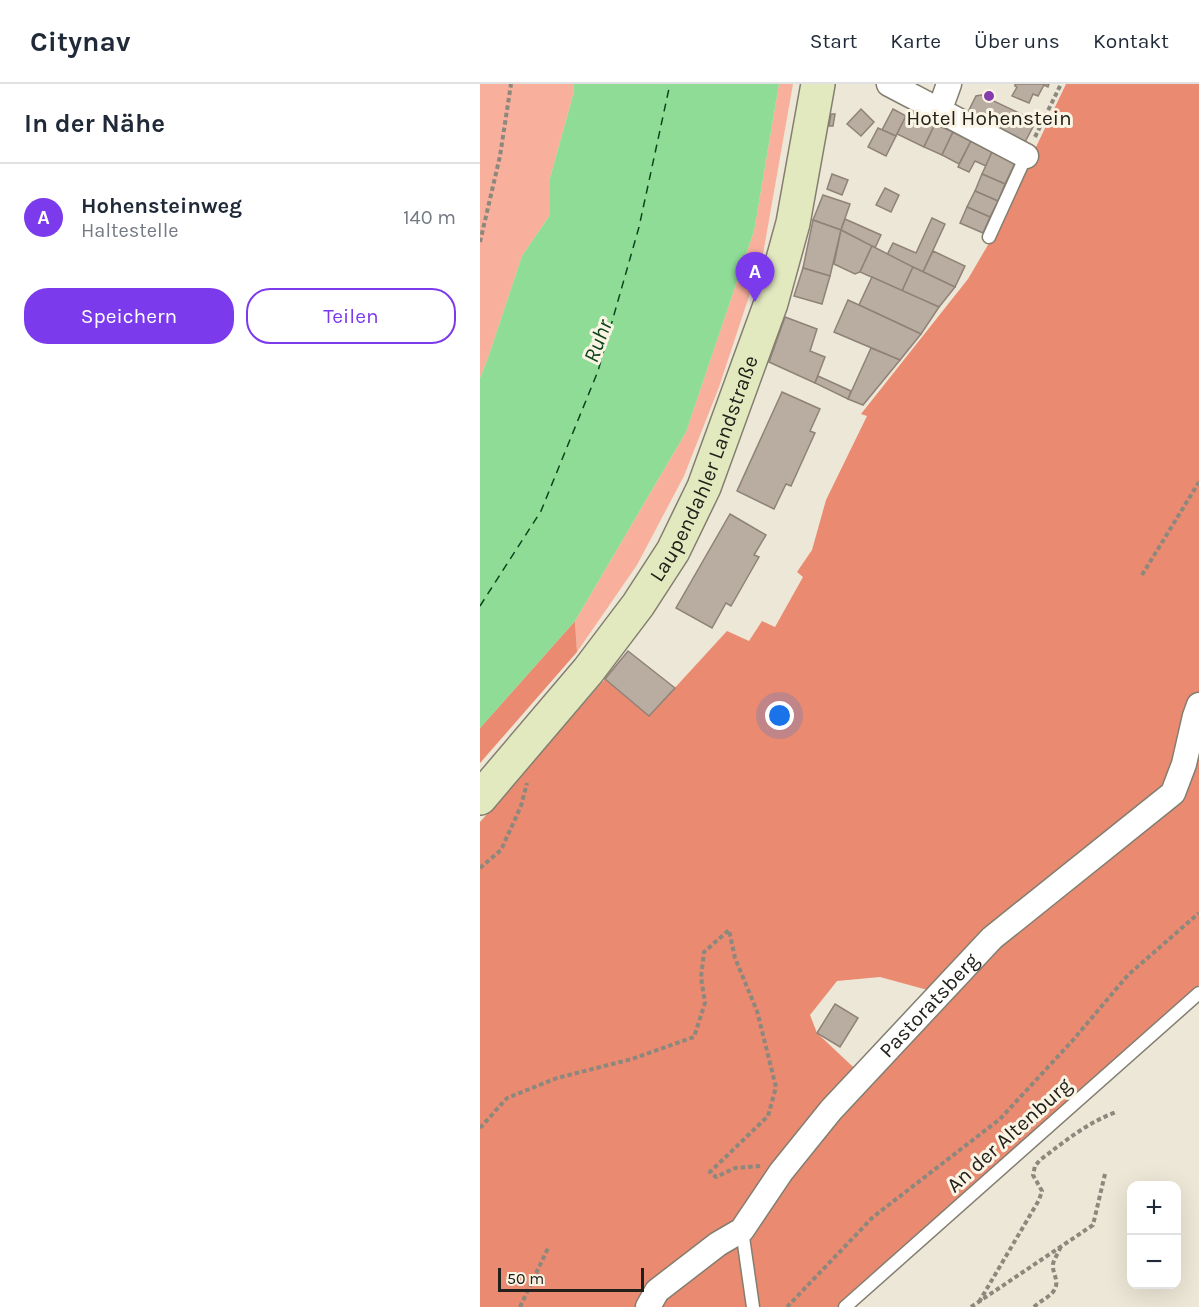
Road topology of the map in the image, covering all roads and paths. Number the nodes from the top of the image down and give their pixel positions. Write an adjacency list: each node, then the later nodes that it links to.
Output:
1 (511, 84): 9 (path)
2 (818, 84): 14 (main road, Laupendahler Landstraße)
3 (889, 84): 6 (street)
4 (949, 84): 6 (street)
5 (1061, 84): 7 (path)
6 (940, 109): 7 (street)
7 (1026, 156): 8 (lane)
8 (989, 237)
9 (480, 242)
10 (1199, 482): 11 (path)
11 (1142, 576)
12 (1199, 705): 20 (street, Pastoratsberg)
13 (530, 774): 15 (path)
14 (480, 798)
15 (480, 868)
16 (1199, 914): 29 (path)
17 (1199, 993): 30 (lane, An der Altenburg)
18 (1116, 1112): 25 (path)
19 (480, 1128): 20 (path)
20 (781, 1172): 22 (street, Pastoratsberg)
21 (1105, 1174): 24 (path)
22 (742, 1230): 27 (street, Pastoratsberg); 28 (lane)
23 (549, 1246): 26 (path)
24 (1061, 1246): 25 (path); 32 (path)
25 (980, 1302): 31 (path)
26 (520, 1307)
27 (648, 1307)
28 (753, 1307)
29 (787, 1307)
30 (845, 1307)
31 (971, 1307)
32 (1034, 1307)

